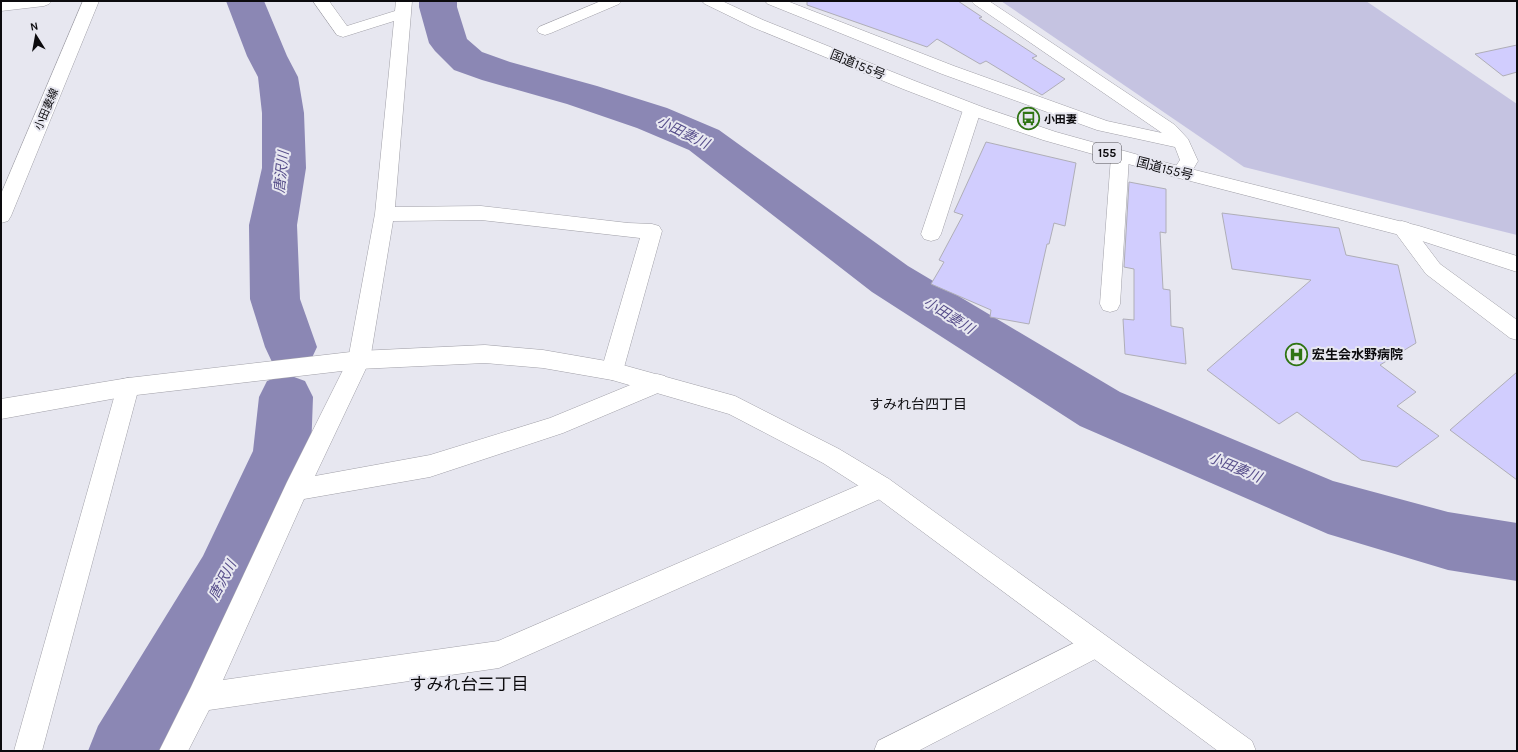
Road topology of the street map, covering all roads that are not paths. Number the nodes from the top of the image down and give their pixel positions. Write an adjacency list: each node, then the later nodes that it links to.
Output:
1 (44, 1): 8 (main road)
2 (91, 1): 16 (main road, 小田妻線)
3 (321, 1): 9 (main road)
4 (614, 1): 10 (main road)
5 (710, 1): 11 (main road, 国道155号 / 155)
6 (773, 1): 12 (main road)
7 (979, 1): 12 (main road)
8 (1, 6)
9 (403, 7): 15 (main road)
10 (545, 30)
11 (972, 110): 13 (main road, 国道155号 / 155); 18 (main road)
12 (1182, 142): 14 (main road)
13 (1120, 157): 14 (main road, 国道155号 / 155); 20 (main road)
14 (1181, 172): 17 (main road, 国道155号 / 155)
15 (385, 214): 22 (main road); 23 (main road)
16 (1, 216)
17 (1402, 228): 19 (main road, 国道155号 / 155); 21 (main road)
18 (931, 234)
19 (1517, 264)
20 (1110, 304)
21 (1517, 332)
22 (359, 360): 23 (main road); 25 (main road); 28 (main road)
23 (612, 371): 24 (main road)
24 (657, 383): 27 (main road); 28 (main road)
25 (128, 387): 26 (main road); 31 (main road)
26 (1, 409)
27 (881, 487): 29 (main road); 30 (main road)
28 (296, 490): 30 (main road)
29 (1096, 645): 33 (main road); 34 (main road)
30 (201, 697): 32 (main road)
31 (28, 751)
32 (174, 751)
33 (888, 751)
34 (1242, 751)

